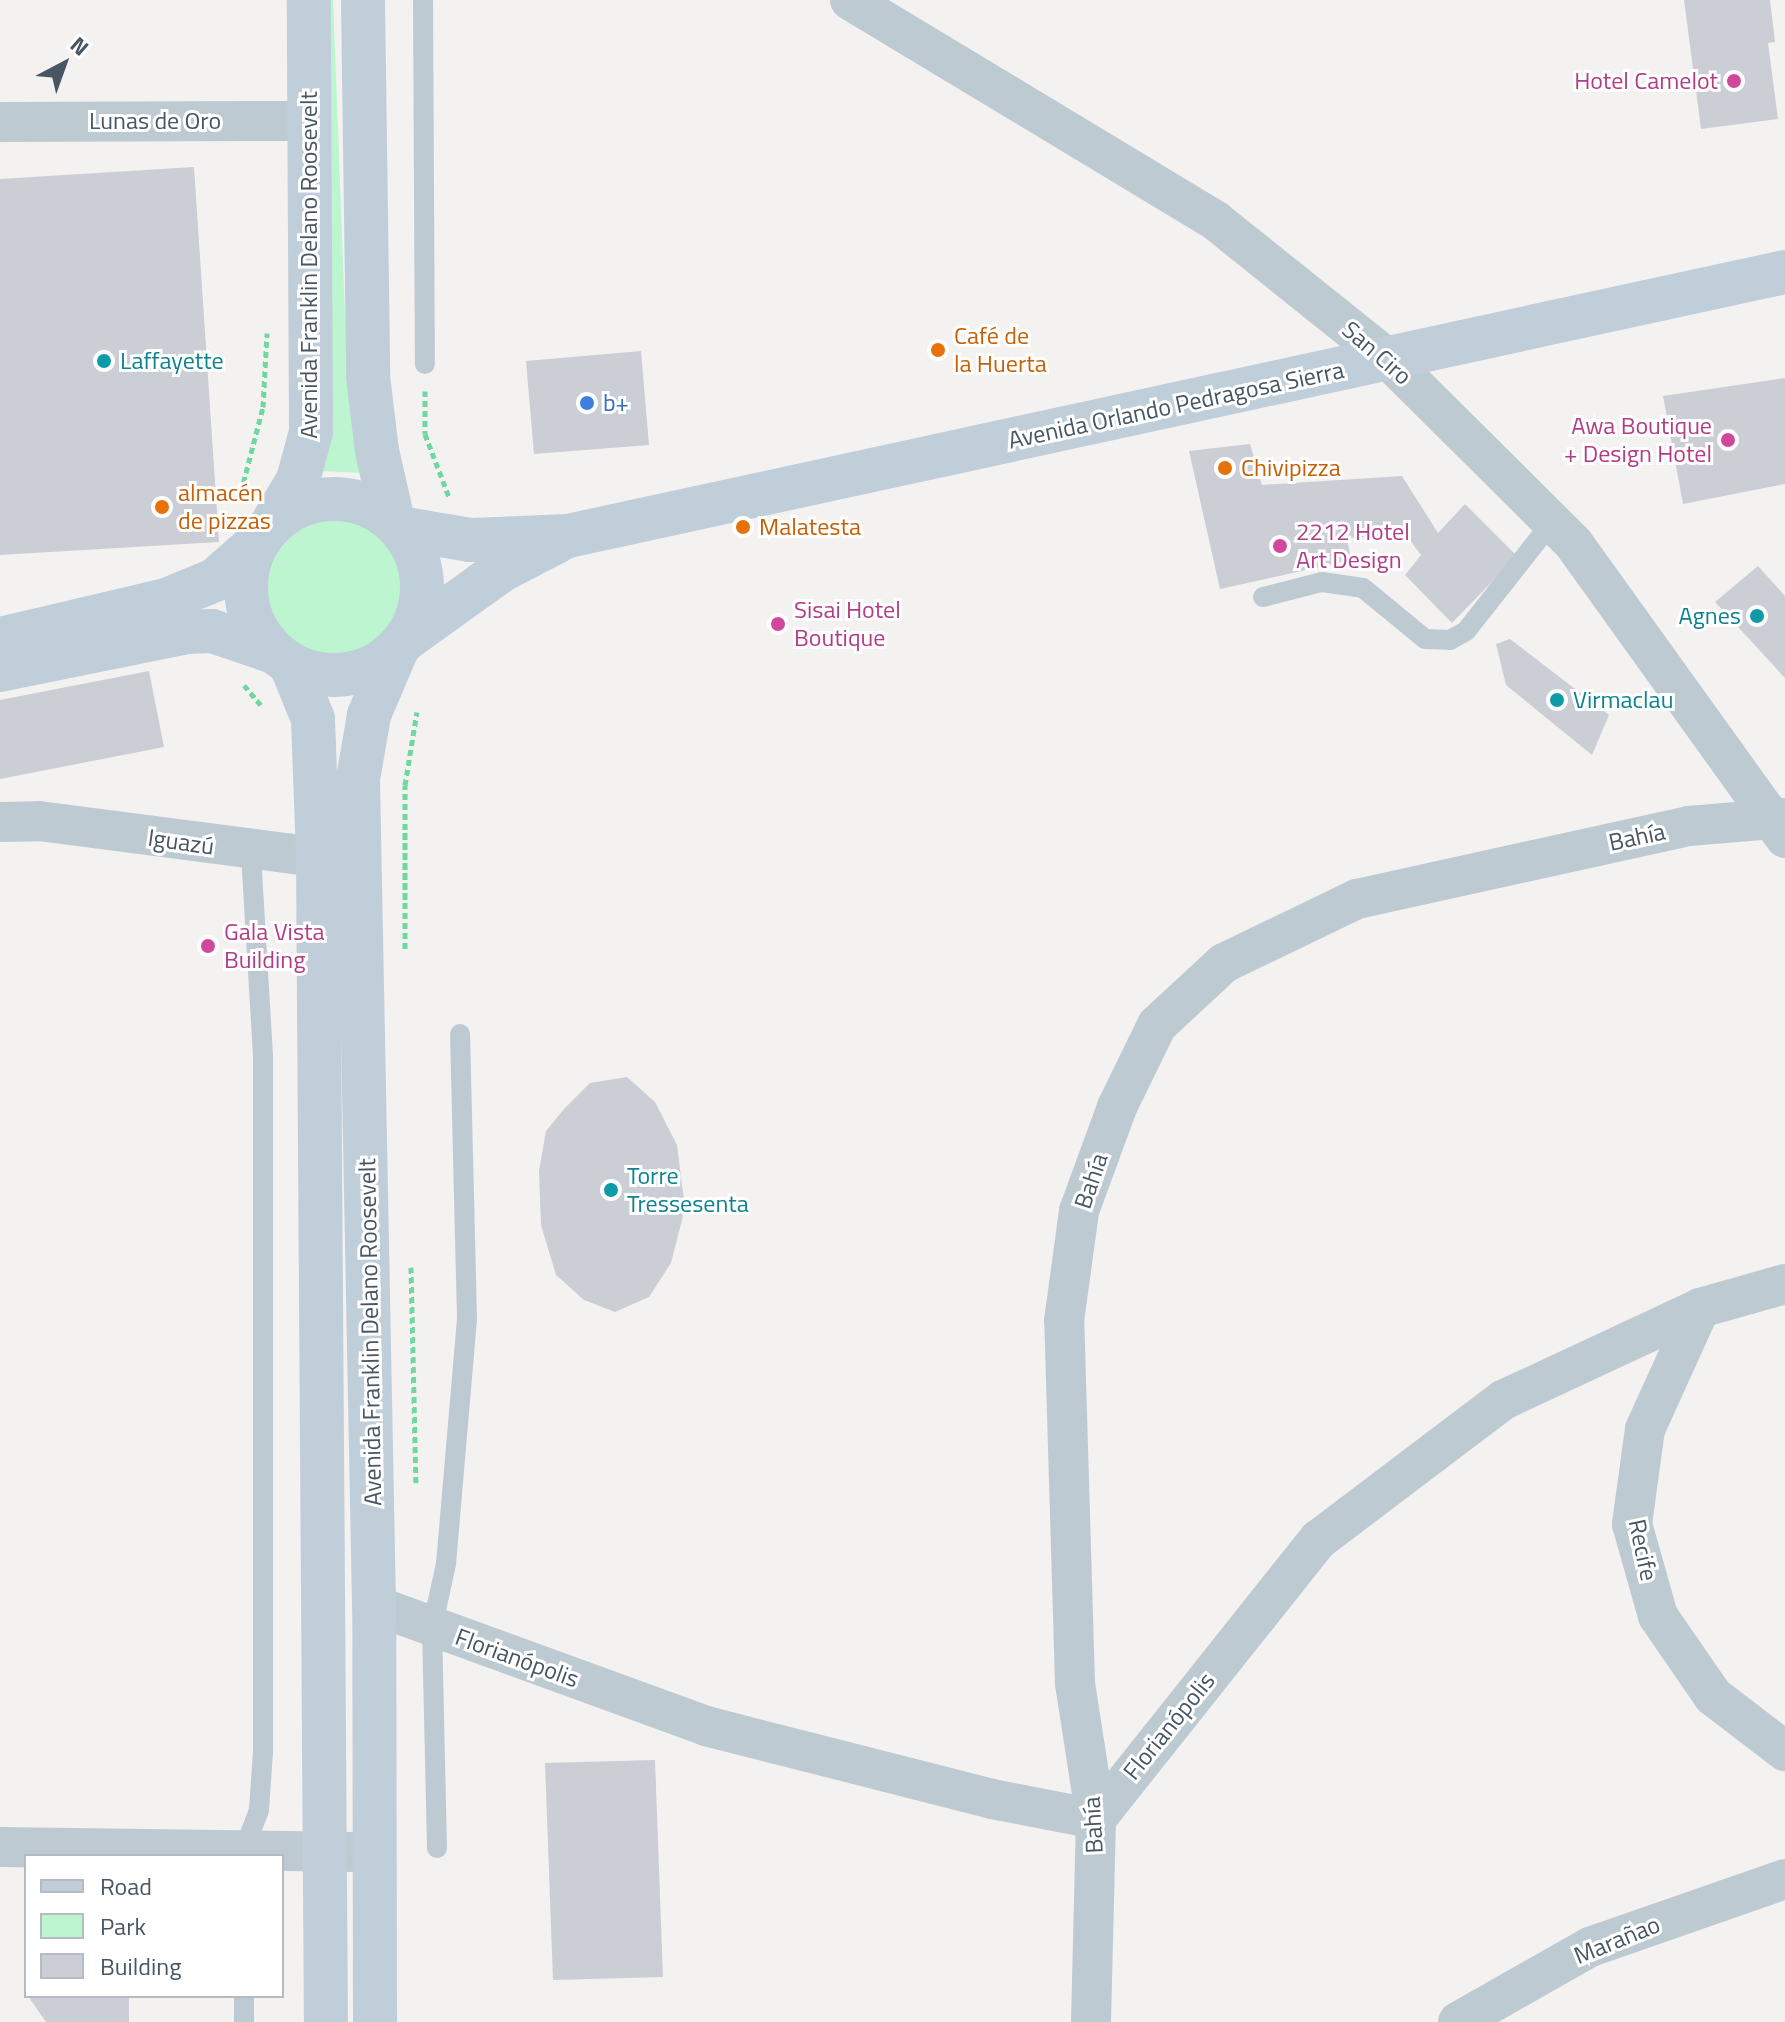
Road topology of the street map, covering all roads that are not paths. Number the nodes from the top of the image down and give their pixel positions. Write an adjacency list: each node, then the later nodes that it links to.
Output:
1 (309, 0): 5 (main road, Avenida Franklin Delano Roosevelt)
2 (363, 0): 11 (main road)
3 (423, 0): 9 (lane)
4 (850, 0): 8 (street, San Ciro)
5 (310, 121): 6 (street, Lunas de Oro); 12 (main road, Avenida Franklin Delano Roosevelt)
6 (0, 122)
7 (1785, 272): 8 (main road, Avenida Orlando Pedragosa Sierra)
8 (1388, 359): 10 (street, San Ciro); 13 (main road, Avenida Orlando Pedragosa Sierra)
9 (425, 364)
10 (1552, 522): 14 (lane); 20 (street, San Ciro)
11 (396, 524): 12 (main road); 13 (main road, Avenida Orlando Pedragosa Sierra); 16 (main road)
12 (264, 534): 15 (main road); 17 (main road)
13 (568, 536): 16 (main road, Avenida Orlando Pedragosa Sierra)
14 (1263, 597)
15 (0, 639)
16 (402, 644): 17 (main road); 23 (main road, Avenida Franklin Delano Roosevelt)
17 (282, 658): 18 (main road); 22 (main road, Avenida Franklin Delano Roosevelt)
18 (0, 670)
19 (0, 822): 21 (street, Iguazú)
20 (1780, 826): 30 (street, Bahía)
21 (251, 851): 22 (street, Iguazú); 35 (lane)
22 (318, 858): 23 (street, Iguazú); 33 (main road, Avenida Franklin Delano Roosevelt)
23 (363, 862): 27 (main road, Avenida Franklin Delano Roosevelt)
24 (460, 1034): 28 (lane)
25 (1785, 1284): 26 (street, Florianópolis)
26 (1700, 1308): 29 (street, Recife); 30 (street, Florianópolis)
27 (374, 1605): 28 (street, Florianópolis); 34 (main road, Avenida Franklin Delano Roosevelt)
28 (432, 1628): 30 (street, Florianópolis); 32 (lane)
29 (1785, 1751)
30 (1096, 1819): 41 (street, Bahía)
31 (0, 1847): 35 (street)
32 (437, 1848)
33 (322, 1852): 34 (street); 35 (street); 39 (main road, Avenida Franklin Delano Roosevelt)
34 (371, 1852): 40 (main road, Avenida Franklin Delano Roosevelt)
35 (242, 1853)
36 (1785, 1879): 42 (street, Marañao)
37 (244, 1998): 38 (lane)
38 (244, 2022)
39 (326, 2022)
40 (375, 2022)
41 (1091, 2022)
42 (1458, 2022)

